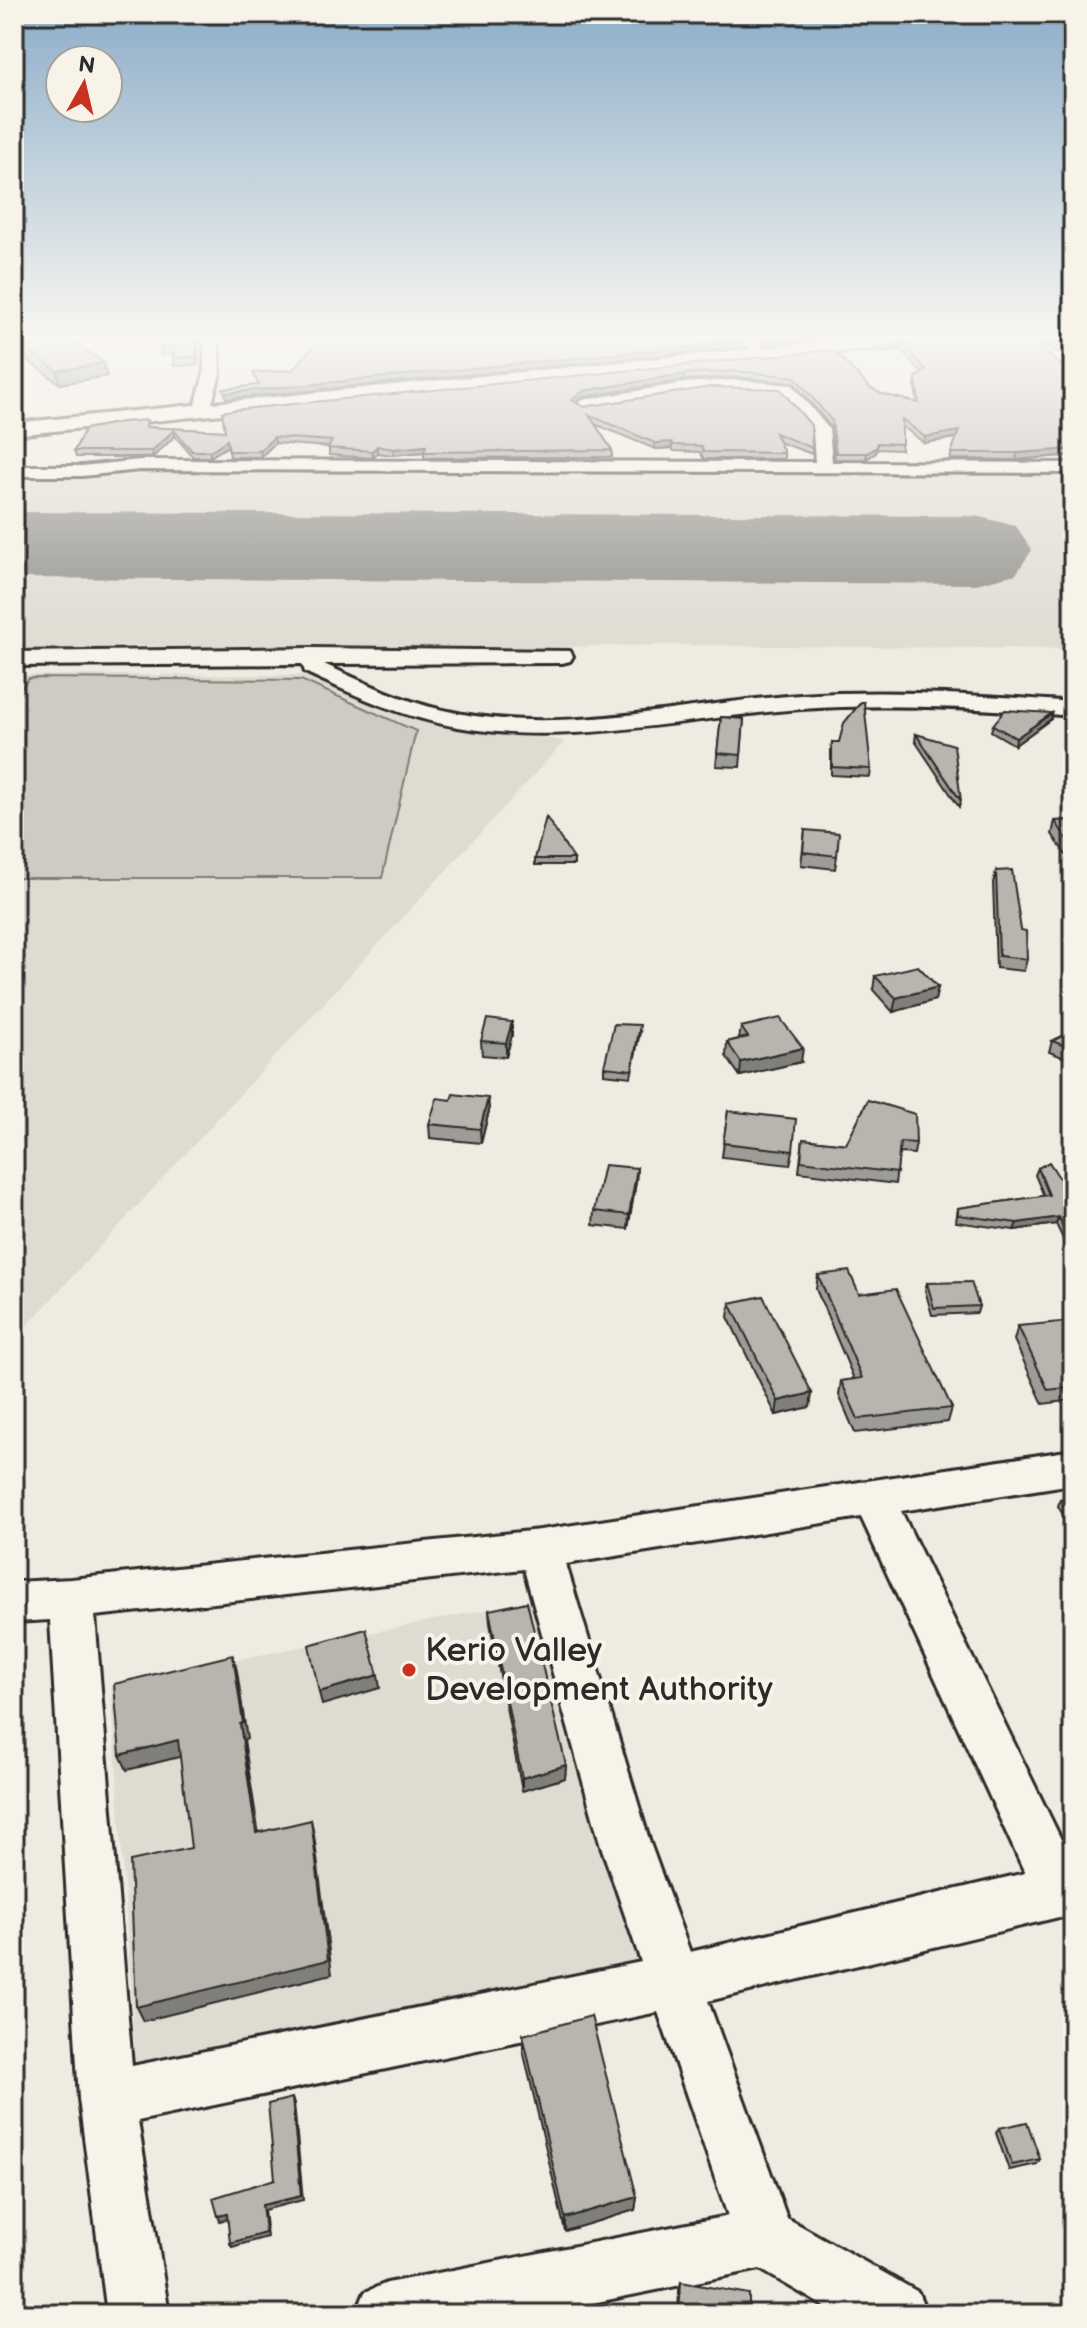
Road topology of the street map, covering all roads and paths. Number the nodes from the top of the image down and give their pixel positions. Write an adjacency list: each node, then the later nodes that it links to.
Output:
1 (822, 444): 2 (street)
2 (824, 466): 3 (street); 4 (street)
3 (1073, 468)
4 (14, 471)
5 (312, 655): 6 (street); 7 (street); 8 (street)
6 (562, 656)
7 (14, 659)
8 (1073, 709)
9 (1073, 1467): 10 (street)
10 (874, 1499): 11 (street); 14 (street)
11 (540, 1549): 12 (street); 15 (street)
12 (71, 1599): 13 (street); 16 (street)
13 (14, 1602)
14 (1066, 1893): 15 (street)
15 (674, 1982): 16 (street); 17 (street)
16 (107, 2099): 18 (street)
17 (765, 2238): 19 (street); 20 (street)
18 (138, 2314)
19 (387, 2314)
20 (896, 2314)

